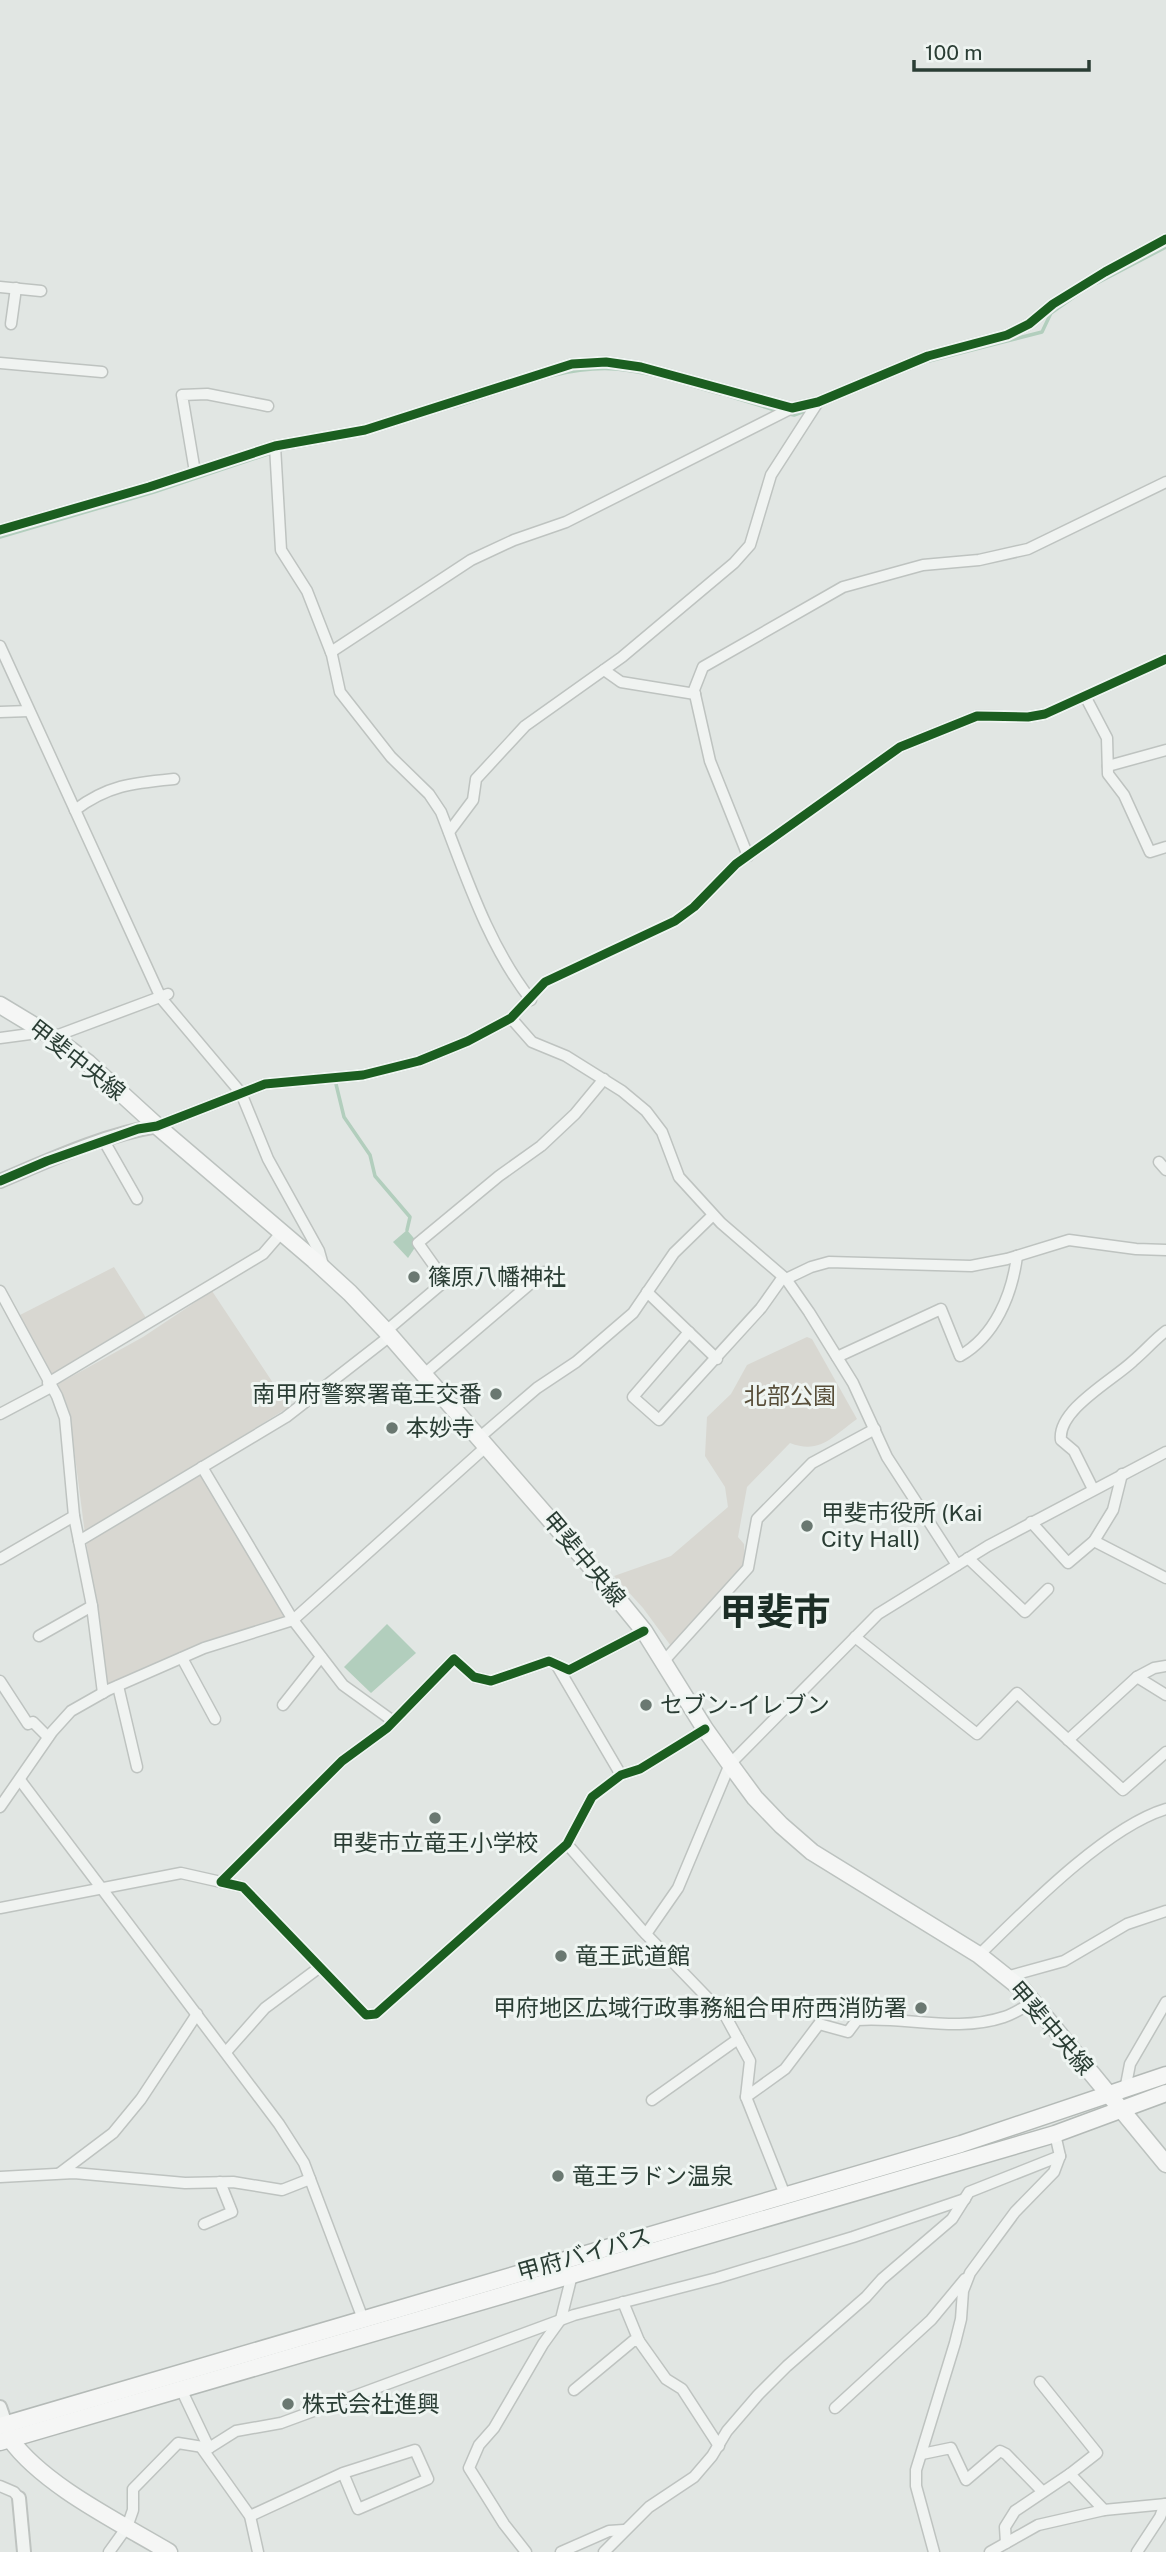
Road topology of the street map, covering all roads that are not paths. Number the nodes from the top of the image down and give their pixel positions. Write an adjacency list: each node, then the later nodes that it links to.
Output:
1 (1166, 239): 8 (street)
2 (0, 287): 3 (street)
3 (16, 288): 4 (street); 5 (street)
4 (41, 290)
5 (11, 324)
6 (0, 363): 7 (street)
7 (102, 372)
8 (817, 402): 10 (street); 18 (street)
9 (268, 406): 12 (street)
10 (792, 408): 11 (street); 16 (street)
11 (275, 446): 12 (street); 16 (street)
12 (195, 472): 14 (street)
13 (1166, 482): 19 (street)
14 (0, 530)
15 (1, 650): 21 (street)
16 (331, 652): 27 (street)
17 (1166, 659): 20 (street)
18 (604, 670): 19 (street); 27 (street)
19 (695, 694): 29 (street)
20 (1085, 696): 24 (street); 29 (street)
21 (29, 711): 22 (street); 26 (street)
22 (0, 712)
23 (1166, 750): 24 (street)
24 (1108, 766): 28 (street)
25 (174, 779): 26 (street)
26 (75, 810): 30 (street)
27 (449, 832): 31 (street)
28 (1166, 847)
29 (748, 856): 31 (street)
30 (164, 996): 34 (street); 37 (street)
31 (531, 1000): 33 (street)
32 (0, 1005): 34 (main road, 甲斐中央線)
33 (512, 1018): 36 (street); 37 (street)
34 (49, 1035): 35 (street); 38 (main road, 甲斐中央線)
35 (0, 1038)
36 (604, 1079): 42 (street); 53 (street)
37 (241, 1093): 38 (street); 46 (street)
38 (157, 1126): 39 (street); 43 (main road, 甲斐中央線)
39 (104, 1141): 40 (street); 41 (street)
40 (0, 1181)
41 (137, 1199)
42 (713, 1214): 48 (street); 50 (street)
43 (282, 1232): 46 (main road, 甲斐中央線); 57 (street)
44 (1166, 1250): 45 (street)
45 (1017, 1256): 48 (street); 54 (street)
46 (325, 1271): 53 (main road, 甲斐中央線)
47 (544, 1272): 56 (street)
48 (785, 1278): 54 (street); 55 (street)
49 (0, 1292): 57 (street)
50 (647, 1292): 52 (street); 60 (street)
51 (1166, 1331): 64 (street)
52 (689, 1332): 55 (street); 55 (street)
53 (388, 1333): 56 (main road, 甲斐中央線); 62 (street)
54 (837, 1357): 59 (street)
55 (717, 1359)
56 (423, 1375): 60 (main road, 甲斐中央線)
57 (50, 1385): 58 (street); 65 (street)
58 (0, 1415)
59 (874, 1429): 71 (street); 81 (street)
60 (484, 1441): 75 (street); 76 (main road, 甲斐中央線)
61 (1166, 1452): 63 (street)
62 (202, 1467): 67 (street); 75 (street)
63 (1122, 1474): 64 (street); 68 (street)
64 (1093, 1489): 66 (street)
65 (74, 1516): 67 (street); 70 (street)
66 (1031, 1522): 68 (street); 69 (street)
67 (79, 1541): 74 (street)
68 (1094, 1541): 72 (street)
69 (968, 1558): 71 (street); 73 (street)
70 (0, 1559)
71 (957, 1564): 78 (street)
72 (1166, 1578)
73 (1048, 1590)
74 (92, 1606): 77 (street); 87 (street)
75 (293, 1620): 79 (street); 80 (street)
76 (643, 1631): 81 (main road, 甲斐中央線); 82 (street)
77 (39, 1636)
78 (855, 1637): 94 (street); 96 (street)
79 (321, 1657): 89 (street); 91 (street)
80 (182, 1658): 86 (street); 90 (street)
81 (663, 1662): 92 (main road, 甲斐中央線)
82 (556, 1664): 91 (street); 98 (street)
83 (1166, 1666): 84 (street)
84 (1137, 1677): 88 (street); 94 (street)
85 (0, 1681): 93 (street)
86 (118, 1686): 87 (street); 97 (street)
87 (103, 1693): 93 (street)
88 (1166, 1695)
89 (283, 1705)
90 (215, 1718)
91 (393, 1721): 103 (street)
92 (705, 1728): 96 (main road, 甲斐中央線); 98 (street)
93 (48, 1737): 99 (street)
94 (1068, 1740): 95 (street)
95 (1166, 1752)
96 (730, 1764): 107 (street); 108 (main road, 甲斐中央線)
97 (137, 1767)
98 (621, 1775): 102 (street)
99 (20, 1780): 100 (street); 104 (street)
100 (0, 1807)
101 (1166, 1809): 108 (street)
102 (567, 1844): 107 (street); 109 (street)
103 (221, 1882): 104 (street); 109 (street)
104 (101, 1889): 105 (street); 113 (street)
105 (0, 1908)
106 (1166, 1911): 110 (street)
107 (646, 1934): 114 (street)
108 (979, 1955): 110 (main road, 甲斐中央線)
109 (320, 1967): 115 (street)
110 (1006, 1977): 111 (main road, 甲斐中央線)
111 (1033, 2002): 119 (main road, 甲斐中央線); 120 (street)
112 (1166, 2002): 117 (street)
113 (197, 2014): 115 (street); 126 (street)
114 (738, 2039): 120 (street); 121 (street)
115 (226, 2052): 128 (street)
116 (1166, 2075): 117 (main road, 甲府バイパス)
117 (1125, 2090): 119 (main road, 甲府バイパス)
118 (1166, 2093): 122 (main road, 甲府バイパス)
119 (1109, 2095): 122 (main road, 甲斐中央線); 130 (main road, 甲府バイパス)
120 (746, 2097): 130 (street)
121 (652, 2099)
122 (1121, 2111): 123 (main road, 甲府バイパス); 125 (main road, 甲斐中央線)
123 (1055, 2134): 124 (street); 134 (main road, 甲府バイパス)
124 (1060, 2155): 131 (street); 133 (street)
125 (1166, 2164)
126 (60, 2174): 127 (street); 129 (street)
127 (0, 2177)
128 (310, 2179): 129 (street); 136 (street)
129 (220, 2182): 132 (street)
130 (785, 2196): 136 (main road, 甲府バイパス)
131 (965, 2199): 135 (street); 145 (street)
132 (204, 2224)
133 (970, 2273): 143 (street); 147 (street)
134 (572, 2275): 137 (street); 140 (main road, 甲府バイパス)
135 (623, 2302): 137 (street); 138 (street)
136 (363, 2319): 144 (main road, 甲府バイパス)
137 (561, 2319): 146 (street); 163 (street)
138 (639, 2341): 141 (street); 145 (street)
139 (1040, 2382): 149 (street)
140 (181, 2389): 144 (main road, 甲府バイパス); 146 (street)
141 (574, 2390)
142 (0, 2407): 144 (street)
143 (835, 2409)
144 (4, 2432): 156 (main road)
145 (719, 2446): 157 (street)
146 (205, 2447): 155 (street); 156 (street)
147 (922, 2454): 151 (street); 166 (street)
148 (343, 2473): 148 (street); 155 (street)
149 (1070, 2474): 151 (street); 154 (street)
150 (0, 2486): 152 (street)
151 (1042, 2491): 158 (street)
152 (19, 2498): 159 (street)
153 (1166, 2504): 154 (street); 168 (street)
154 (1104, 2510): 158 (street)
155 (250, 2516): 162 (street)
156 (127, 2527): 160 (street); 161 (main road)
157 (624, 2530): 164 (street); 165 (street)
158 (1006, 2543): 167 (street)
159 (23, 2552)
160 (109, 2552)
161 (169, 2552)
162 (258, 2552)
163 (526, 2552)
164 (561, 2552)
165 (604, 2552)
166 (933, 2552)
167 (990, 2552)
168 (1137, 2552)

